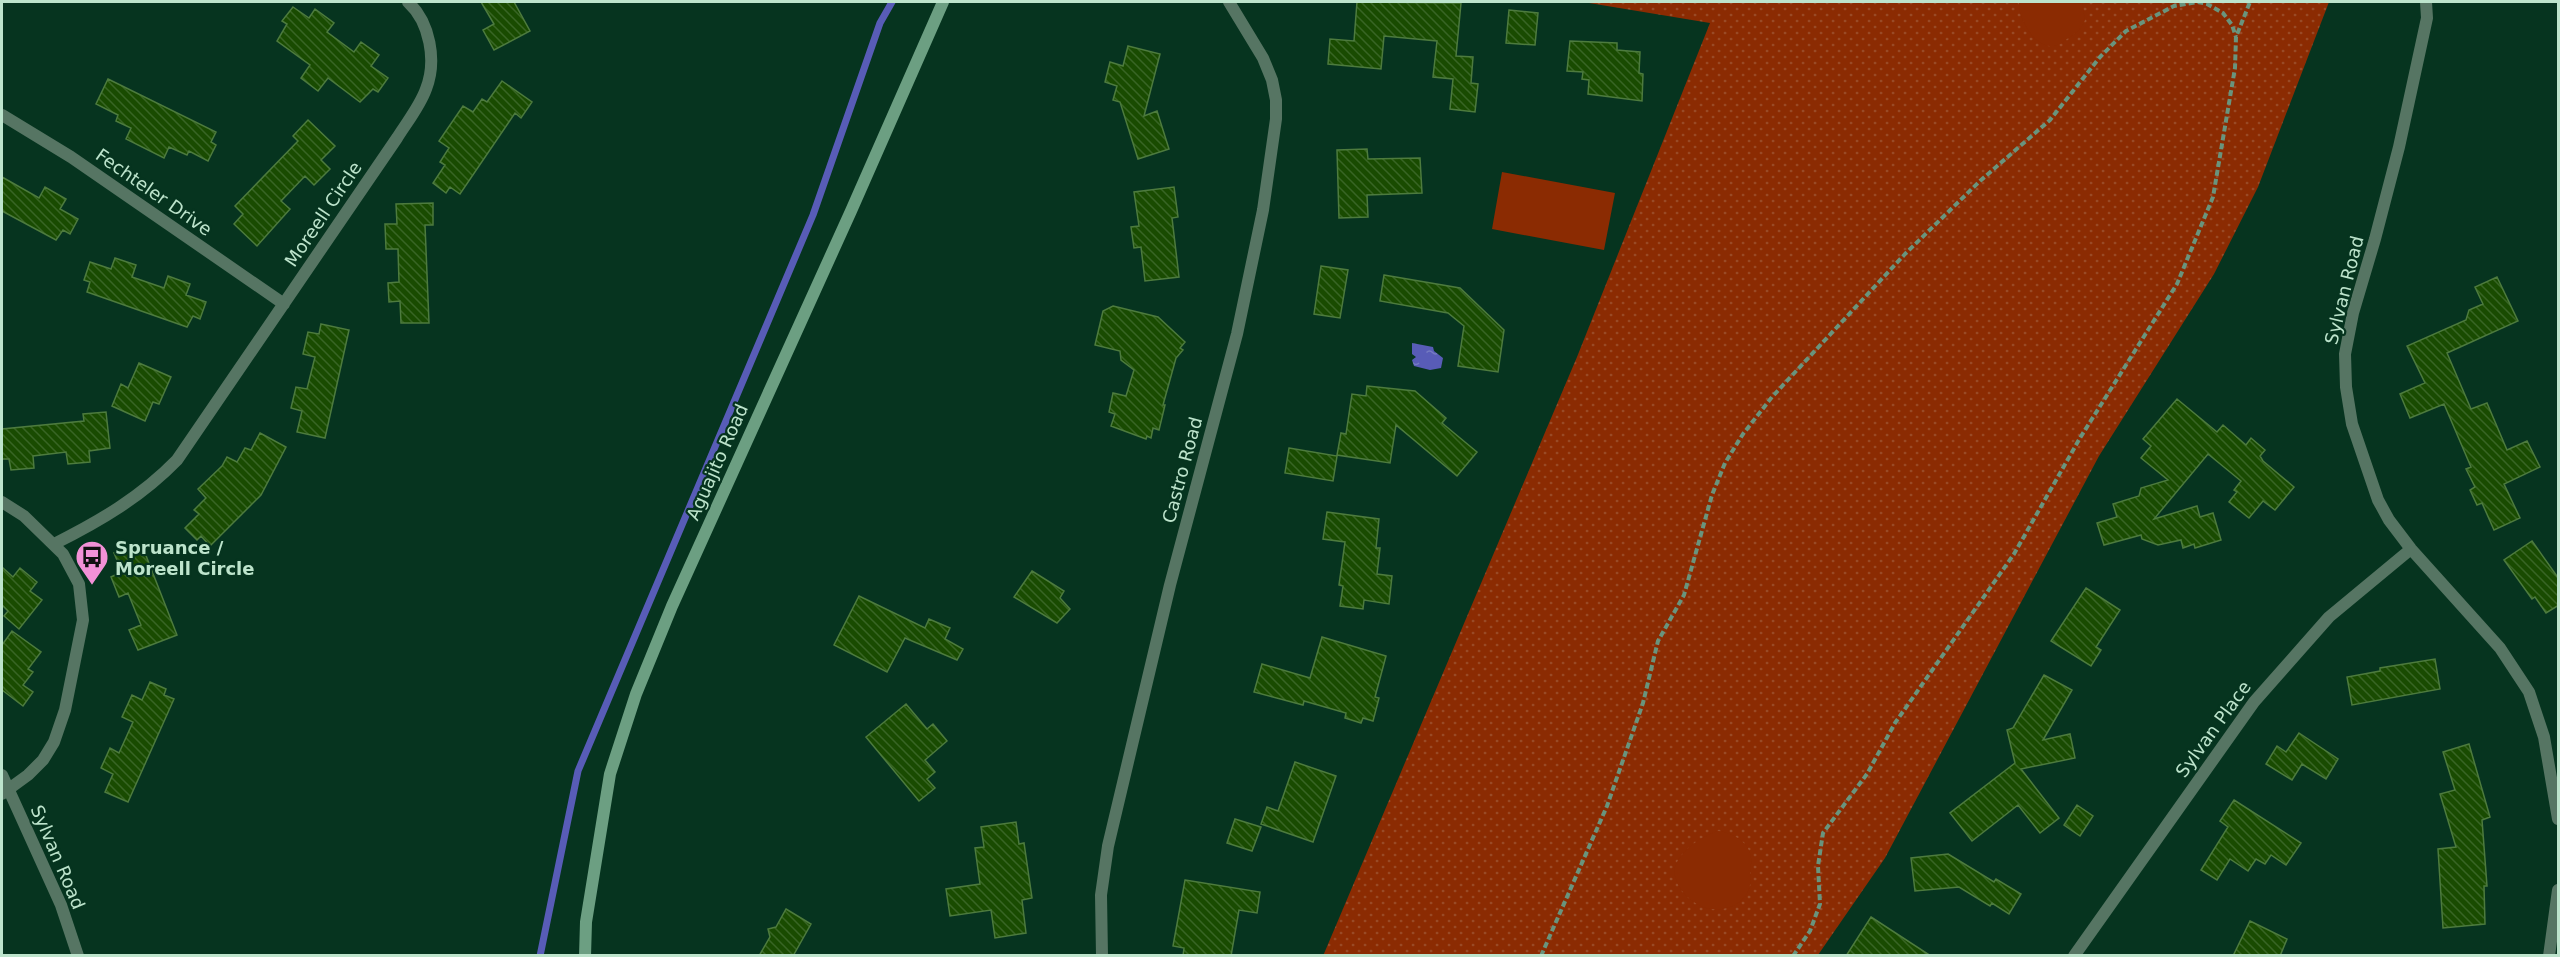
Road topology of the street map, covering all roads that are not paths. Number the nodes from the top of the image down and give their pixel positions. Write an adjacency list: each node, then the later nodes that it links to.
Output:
1 (408, 2): 6 (street, Moreell Circle)
2 (943, 2): 15 (street, Aguajito Road)
3 (1228, 2): 16 (street, Castro Road)
4 (2426, 2): 9 (street, Sylvan Road)
5 (2, 115): 6 (street, Fechteler Drive)
6 (284, 304): 8 (street, Moreell Circle)
7 (2, 502): 8 (street)
8 (54, 544): 11 (street)
9 (2411, 549): 12 (street, Sylvan Road); 17 (street, Sylvan Place)
10 (2, 775): 11 (street, Sylvan Road)
11 (5, 791): 14 (street, Sylvan Road)
12 (2559, 819)
13 (2559, 890): 18 (street)
14 (78, 956)
15 (585, 956)
16 (1102, 956)
17 (2074, 956)
18 (2549, 956)

